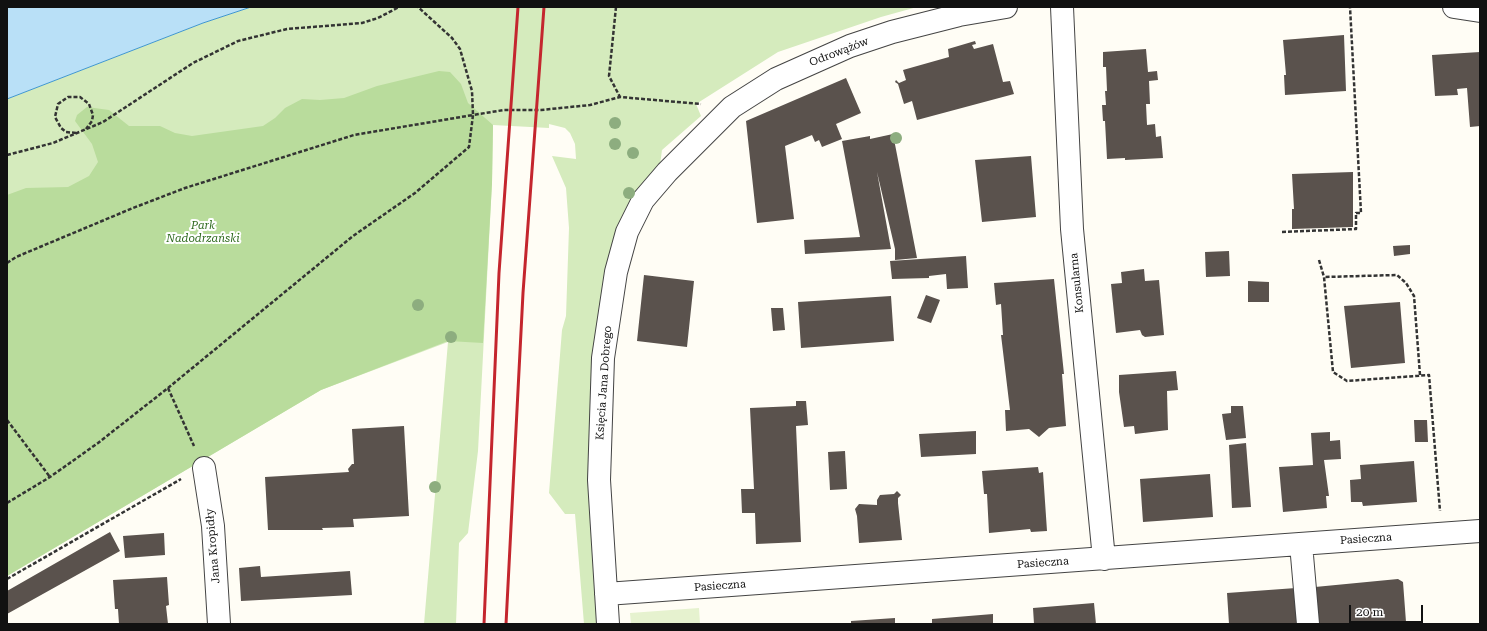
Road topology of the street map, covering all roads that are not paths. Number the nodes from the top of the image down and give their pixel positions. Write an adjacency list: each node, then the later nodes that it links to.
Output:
1 (1006, 7): 5 (street, Odrowążów)
2 (1062, 7): 9 (street, Konsularna)
3 (1454, 7): 4 (street)
4 (1480, 11)
5 (695, 143): 10 (street, Księcia Jana Dobrego)
6 (204, 468): 11 (street, Jana Kropidły)
7 (1480, 531): 8 (street, Pasieczna)
8 (1301, 544): 9 (street, Pasieczna); 13 (street)
9 (1104, 559): 10 (street, Pasieczna)
10 (606, 594): 12 (street, Księcia Jana Dobrego)
11 (219, 624)
12 (608, 624)
13 (1308, 624)

